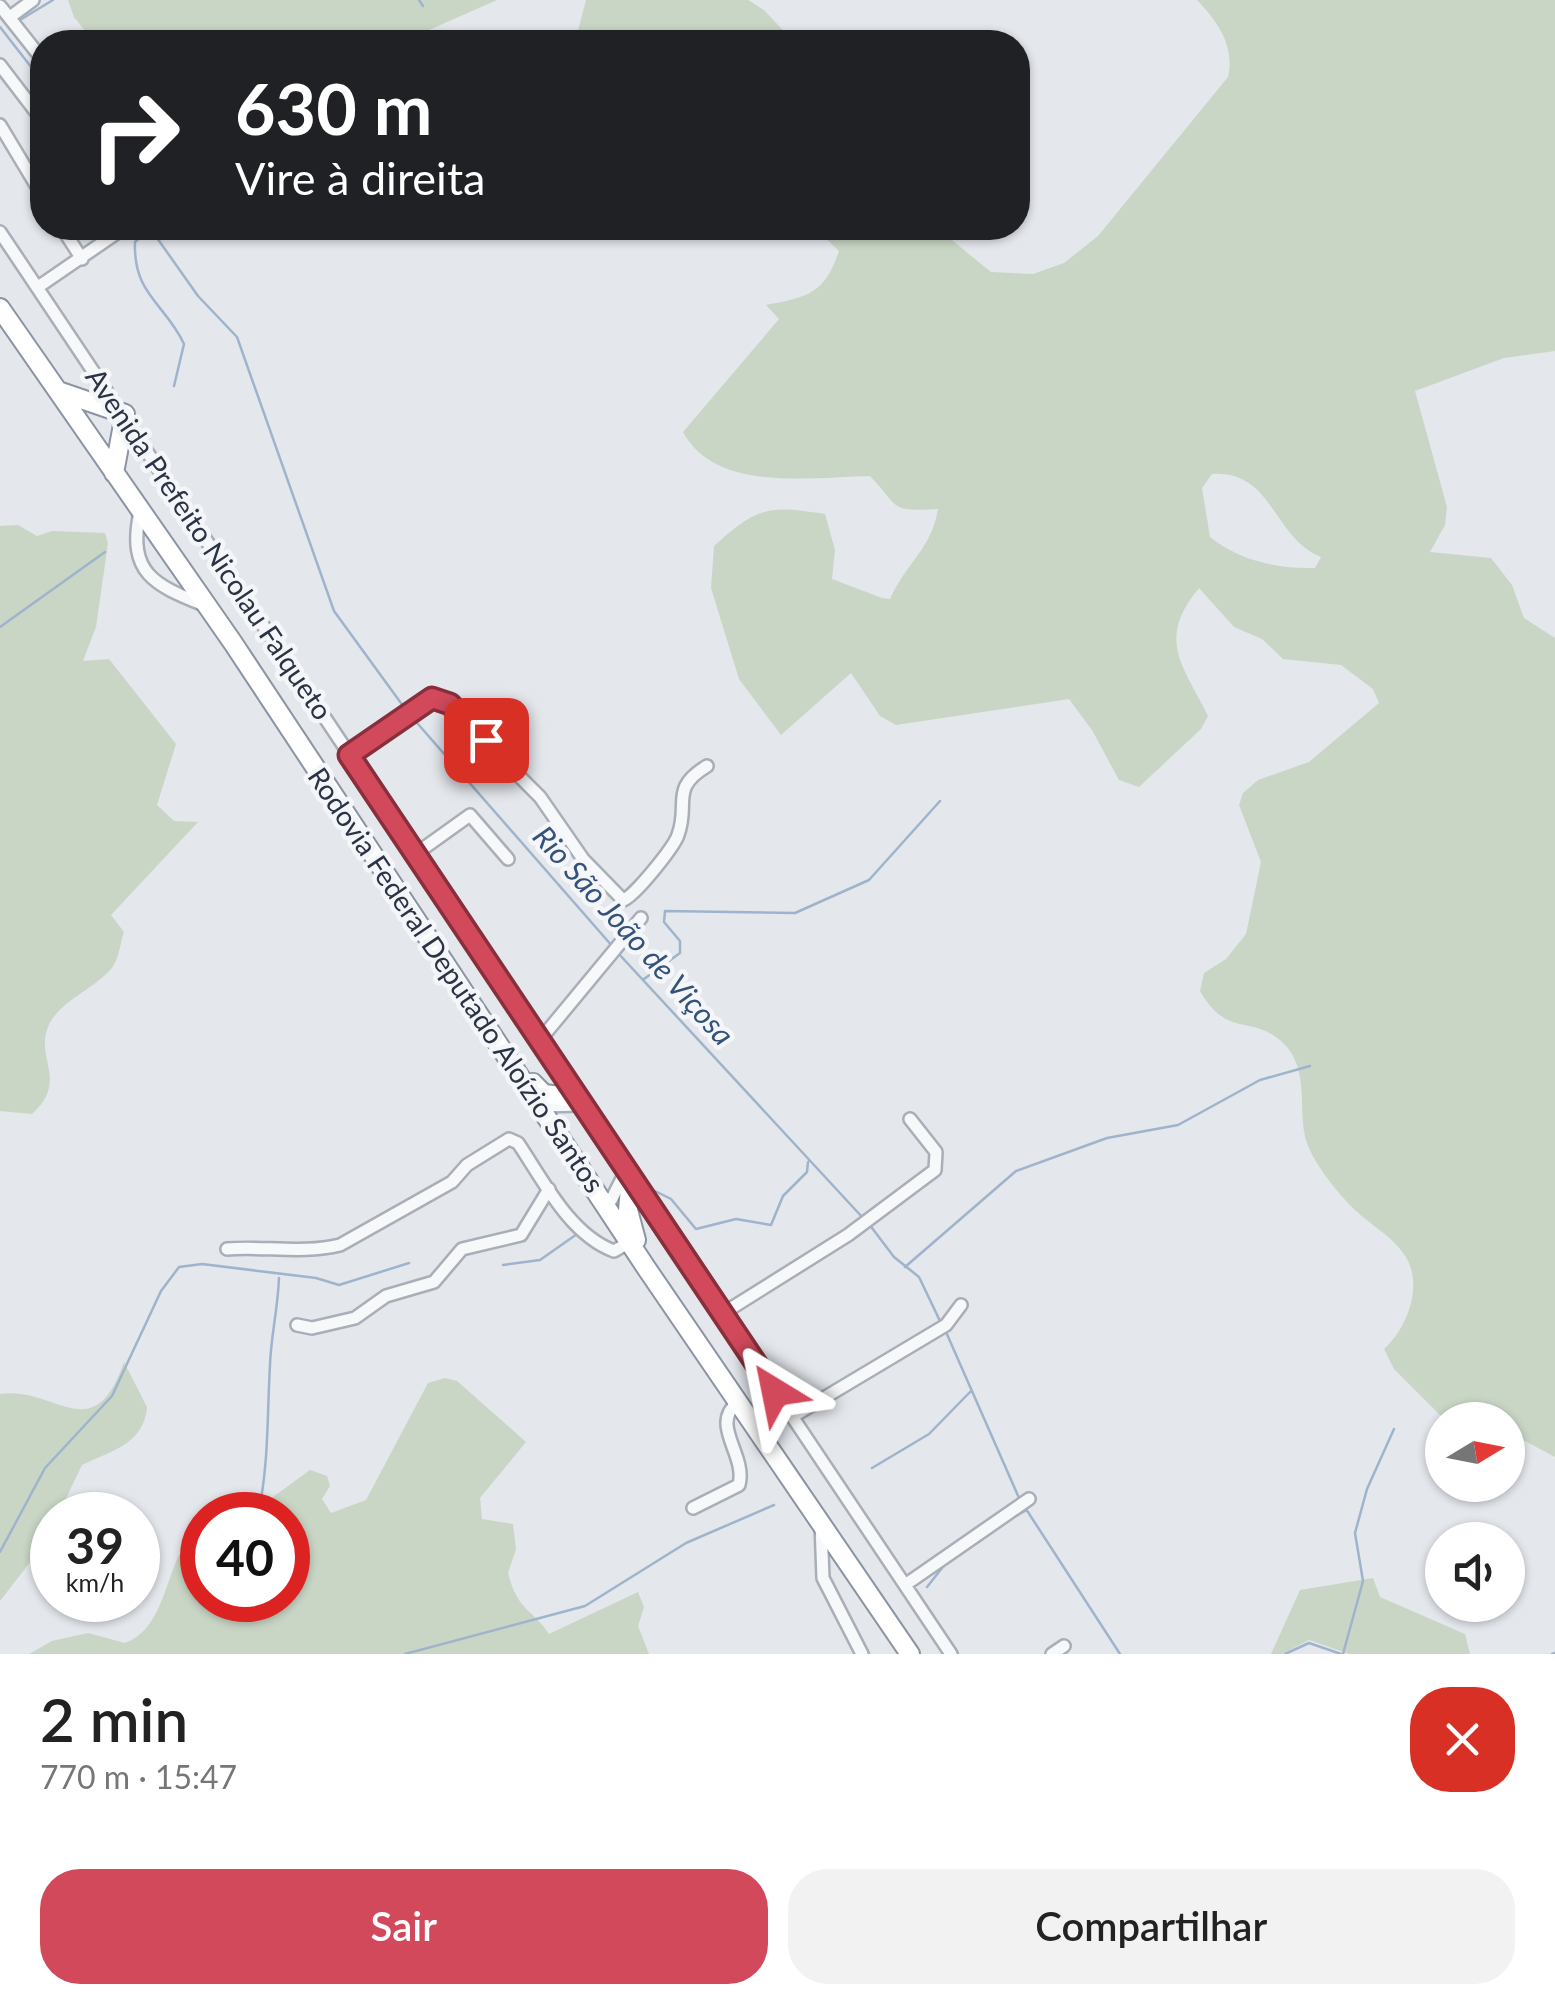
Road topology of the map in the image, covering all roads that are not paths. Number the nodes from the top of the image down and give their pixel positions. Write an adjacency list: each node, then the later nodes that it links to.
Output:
1 (34, 0): 3 (street)
2 (0, 6): 3 (street)
3 (10, 17): 4 (street)
4 (30, 43)
5 (0, 65): 6 (street)
6 (30, 104)
7 (0, 125): 8 (street)
8 (30, 175)
9 (0, 232): 13 (street, Avenida Prefeito Nicolau Falqueto)
10 (70, 240): 12 (street)
11 (108, 240): 12 (street)
12 (82, 259): 13 (street)
13 (38, 287): 16 (street, Avenida Prefeito Nicolau Falqueto)
14 (0, 308): 15 (highway, Rodovia Federal Deputado Aloízio Santos)
15 (58, 391): 16 (highway); 17 (highway, Rodovia Federal Deputado Aloízio Santos)
16 (124, 414): 17 (highway); 20 (street, Avenida Prefeito Nicolau Falqueto)
17 (114, 473): 18 (highway, Rodovia Federal Deputado Aloízio Santos)
18 (140, 512): 19 (highway, Rodovia Federal Deputado Aloízio Santos); 19 (street)
19 (208, 606): 26 (highway, Rodovia Federal Deputado Aloízio Santos)
20 (349, 755): 21 (street); 22 (street, Avenida Prefeito Nicolau Falqueto)
21 (707, 766)
22 (417, 853): 23 (street); 25 (street, Avenida Prefeito Nicolau Falqueto)
23 (508, 859)
24 (641, 918): 25 (street)
25 (540, 1040): 27 (street, Avenida Prefeito Nicolau Falqueto)
26 (504, 1050): 27 (highway); 28 (highway, Rodovia Federal Deputado Aloízio Santos)
27 (580, 1102): 28 (street); 30 (street, Avenida Prefeito Nicolau Falqueto)
28 (541, 1106): 32 (highway, Rodovia Federal Deputado Aloízio Santos)
29 (910, 1119): 37 (street)
30 (629, 1174): 32 (street); 35 (highway); 37 (street, Avenida Prefeito Nicolau Falqueto)
31 (549, 1189): 33 (street); 34 (street); 38 (street)
32 (607, 1208): 33 (highway, Rodovia Federal Deputado Aloízio Santos)
33 (630, 1242): 35 (highway, Rodovia Federal Deputado Aloízio Santos)
34 (227, 1248)
35 (647, 1268): 39 (highway, Rodovia Federal Deputado Aloízio Santos)
36 (961, 1305): 40 (street)
37 (722, 1314): 40 (street, Avenida Prefeito Nicolau Falqueto)
38 (297, 1325)
39 (738, 1402): 42 (street); 43 (highway, Rodovia Federal Deputado Aloízio Santos)
40 (792, 1417): 44 (street, Avenida Prefeito Nicolau Falqueto)
41 (1022, 1504): 44 (street)
42 (693, 1508)
43 (821, 1524): 46 (highway, Rodovia Federal Deputado Aloízio Santos); 47 (street)
44 (905, 1585): 48 (street, Avenida Prefeito Nicolau Falqueto)
45 (1064, 1646): 49 (street)
46 (908, 1651)
47 (862, 1654)
48 (951, 1654)
49 (1052, 1654)

